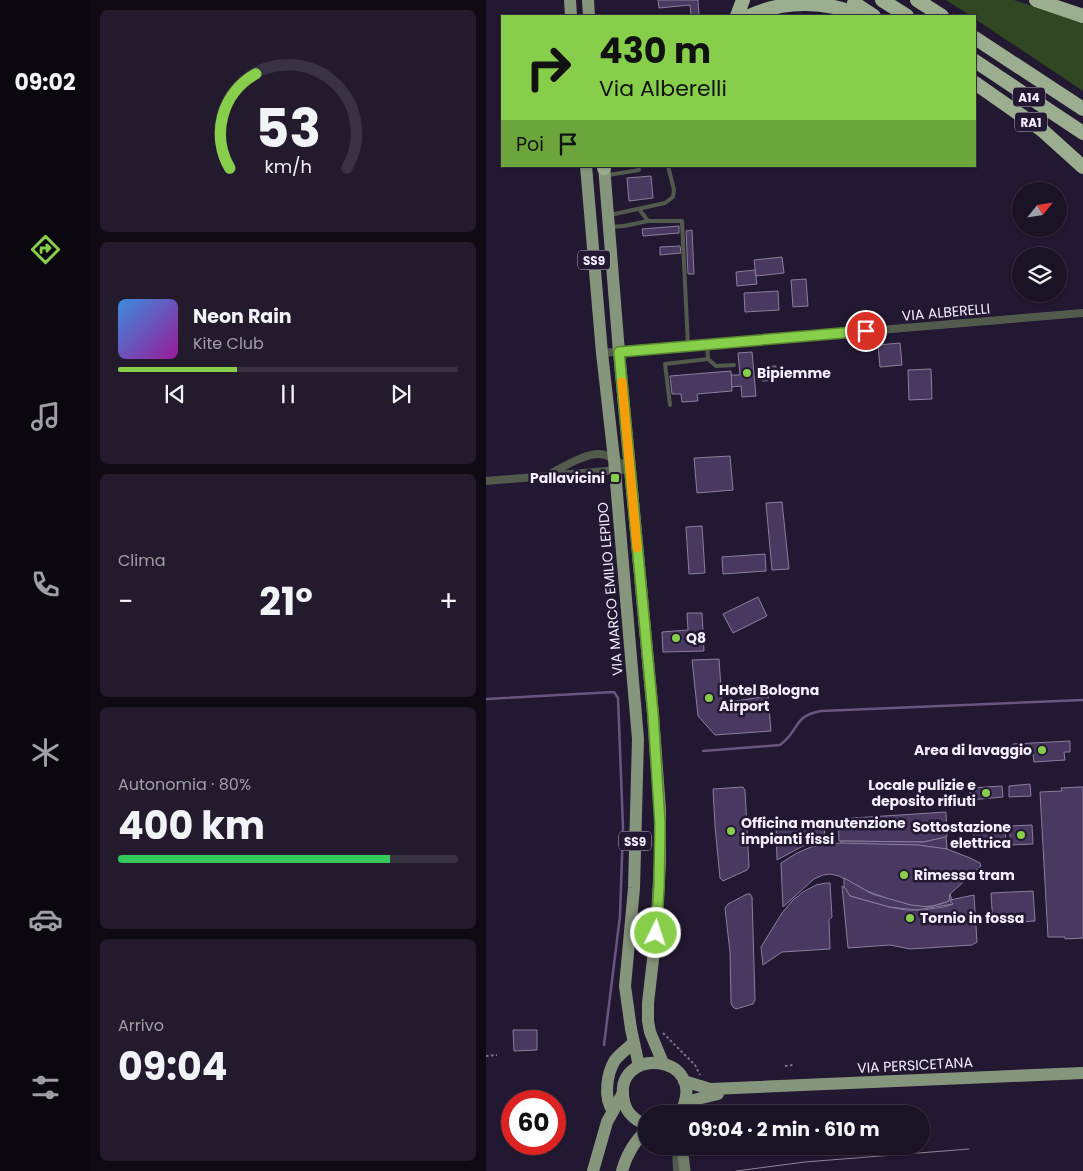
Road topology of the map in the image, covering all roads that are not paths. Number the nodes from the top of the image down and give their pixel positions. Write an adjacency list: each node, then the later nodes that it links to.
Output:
1 (570, 0): 8 (main road)
2 (588, 0): 9 (main road)
3 (743, 0): 10 (highway)
4 (849, 0): 13 (highway)
5 (882, 0): 14 (highway)
6 (918, 0): 15 (highway)
7 (1036, 0): 16 (highway)
8 (571, 15)
9 (589, 15)
10 (737, 15)
11 (751, 15): 12 (highway)
12 (858, 15)
13 (872, 15)
14 (905, 15)
15 (940, 15)
16 (1083, 16)
17 (976, 39): 20 (highway, A14)
18 (976, 62): 21 (highway, A14)
19 (976, 84): 25 (highway, RA1)
20 (1083, 109)
21 (1083, 133)
22 (586, 167): 34 (main road, VIA MARCO EMILIO LEPIDO / SS9)
23 (638, 167): 26 (lane)
24 (668, 167): 27 (lane)
25 (1083, 167)
26 (604, 169): 28 (main road, SS9)
27 (640, 209): 28 (lane); 29 (lane)
28 (608, 221): 29 (lane); 33 (main road, SS9)
29 (648, 221): 32 (lane)
30 (1083, 313): 31 (street, VIA ALBERELLI)
31 (708, 344): 32 (street, VIA ALBERELLI); 35 (lane)
32 (688, 346): 33 (street, VIA ALBERELLI)
33 (619, 352): 34 (street, VIA ALBERELLI); 39 (main road, SS9)
34 (602, 353): 38 (main road, VIA MARCO EMILIO LEPIDO / SS9)
35 (708, 359): 36 (lane); 37 (lane)
36 (734, 365)
37 (670, 405)
38 (614, 464): 39 (street); 40 (street); 40 (street); 43 (main road, VIA MARCO EMILIO LEPIDO / SS9)
39 (630, 469): 42 (main road, SS9)
40 (546, 476): 41 (street)
41 (486, 481)
42 (652, 704): 43 (street); 45 (main road, SS9)
43 (635, 705): 44 (main road, VIA MARCO EMILIO LEPIDO / SS9)
44 (633, 1043): 46 (main road, VIA MARCO EMILIO LEPIDO / SS9); 53 (main road)
45 (663, 1063): 46 (main road); 48 (main road)
46 (639, 1066): 50 (main road)
47 (1083, 1073): 49 (main road, VIA PERSICETANA)
48 (684, 1081): 49 (main road, VIA PERSICETANA); 51 (main road)
49 (750, 1088): 52 (main road, VIA PERSICETANA)
50 (623, 1094): 53 (main road); 54 (main road)
51 (683, 1105)
52 (689, 1105)
53 (613, 1111): 58 (main road)
54 (638, 1121)
55 (638, 1140): 59 (main road)
56 (676, 1155): 60 (street)
57 (683, 1155): 61 (main road)
58 (593, 1171)
59 (622, 1171)
60 (677, 1171)
61 (684, 1171)

